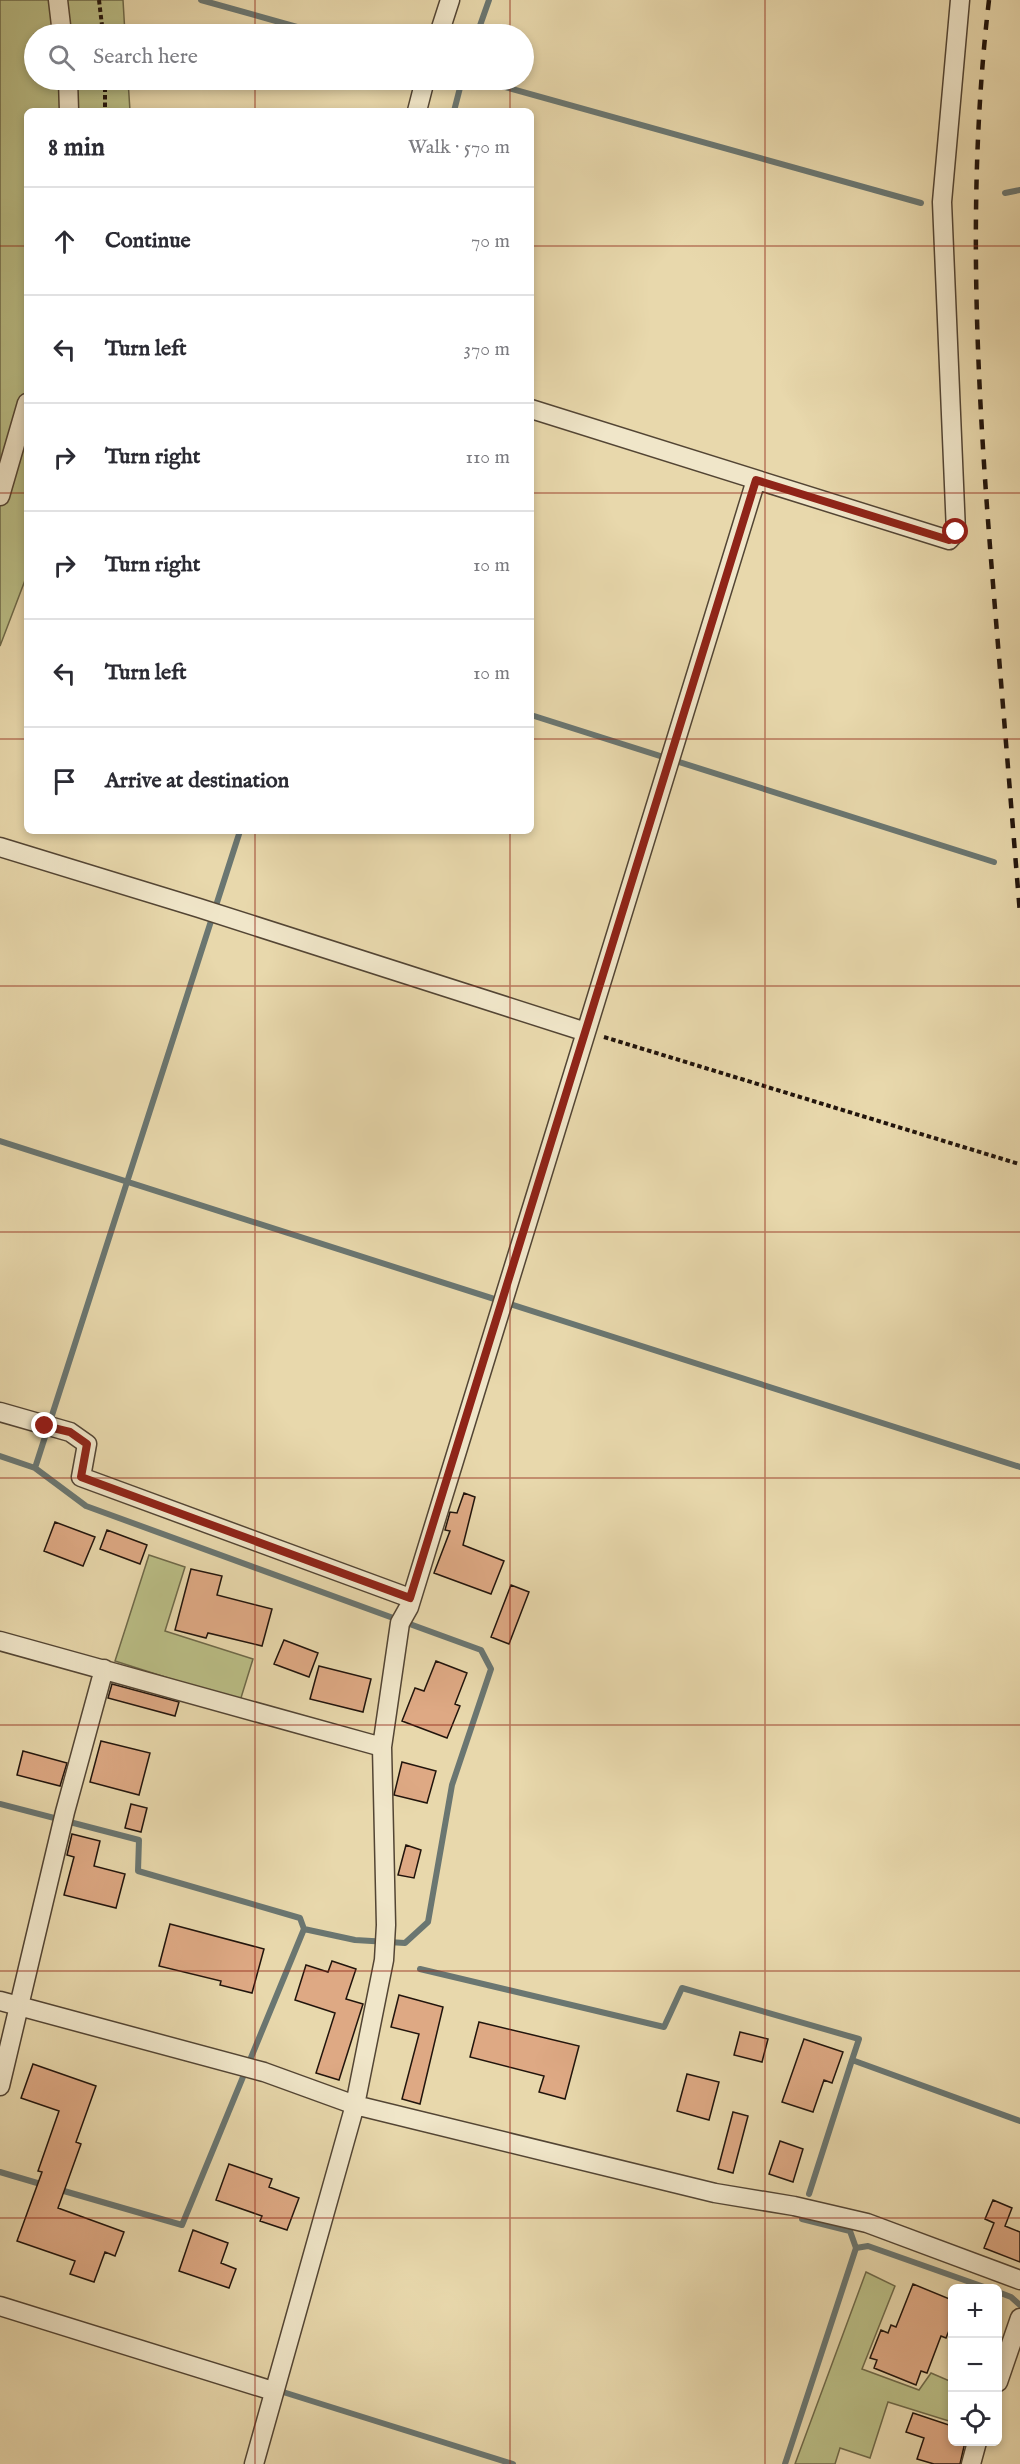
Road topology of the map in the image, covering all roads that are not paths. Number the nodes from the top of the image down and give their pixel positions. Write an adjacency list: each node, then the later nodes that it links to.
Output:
1 (58, 0): 4 (street)
2 (450, 0): 5 (street)
3 (960, 0): 12 (street)
4 (61, 24)
5 (442, 24)
6 (68, 90): 8 (street)
7 (422, 90): 9 (street)
8 (69, 108)
9 (418, 108)
10 (534, 410): 12 (street)
11 (24, 413): 13 (street)
12 (756, 480): 15 (street)
13 (0, 496)
14 (0, 847): 15 (street)
15 (586, 1032): 17 (street)
16 (0, 1412): 17 (street)
17 (406, 1610): 20 (street)
18 (0, 1641): 19 (street)
19 (104, 1669): 20 (street); 22 (street)
20 (382, 1748): 24 (street)
21 (0, 2001): 22 (street)
22 (20, 2006): 23 (street); 24 (street)
23 (0, 2086)
24 (355, 2105): 25 (street); 29 (street)
25 (1020, 2280)
26 (0, 2306): 29 (street)
27 (1020, 2319): 28 (street)
28 (1002, 2371)
29 (273, 2391): 31 (street)
30 (976, 2446): 32 (street)
31 (254, 2464)
32 (971, 2464)

